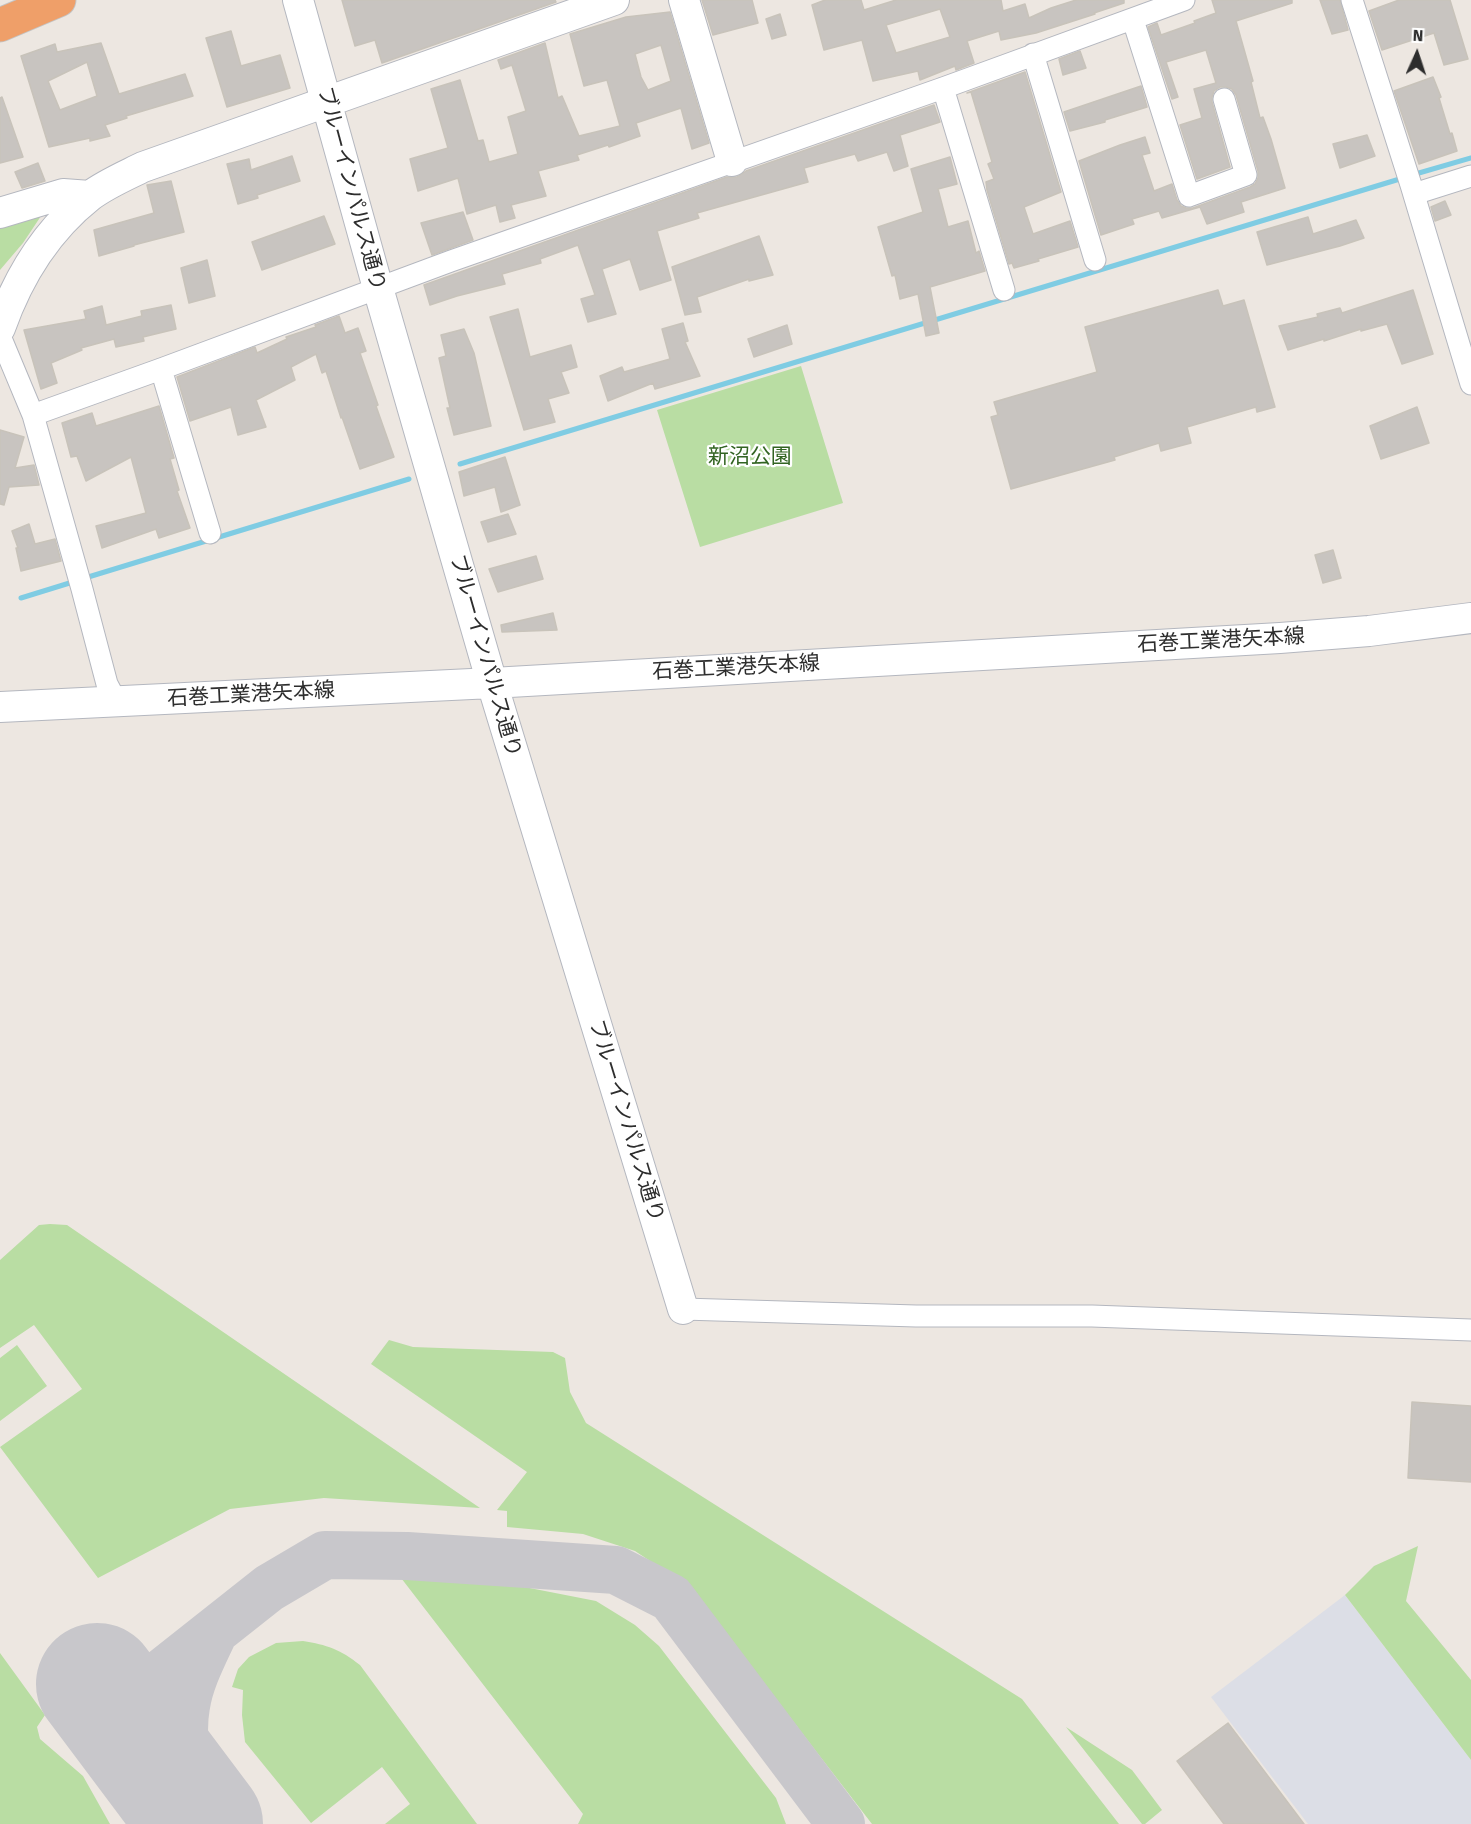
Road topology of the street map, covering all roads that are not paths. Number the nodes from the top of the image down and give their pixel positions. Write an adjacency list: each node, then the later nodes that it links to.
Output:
1 (59, 0): 8 (highway)
2 (298, 0): 12 (street, ブルーインパルス通り)
3 (614, 0): 12 (street)
4 (684, 0): 13 (street)
5 (1184, 0): 7 (street)
6 (1352, 0): 15 (street)
7 (1133, 20): 9 (street); 11 (street)
8 (0, 25)
9 (1033, 54): 10 (street); 18 (street)
10 (943, 88): 13 (street); 20 (street)
11 (1224, 99)
12 (328, 102): 16 (street); 19 (street, ブルーインパルス通り)
13 (732, 161): 19 (street)
14 (1471, 176): 15 (street)
15 (1410, 182): 24 (street)
16 (90, 196): 17 (street); 21 (street)
17 (0, 213)
18 (1095, 260)
19 (378, 288): 23 (street); 28 (street, ブルーインパルス通り)
20 (1004, 290)
21 (0, 328)
22 (0, 336): 25 (street)
23 (161, 369): 25 (street); 26 (street)
24 (1471, 384)
25 (33, 415): 29 (street)
26 (210, 533)
27 (1471, 618): 28 (street, 石巻工業港矢本線)
28 (492, 683): 29 (street, 石巻工業港矢本線); 31 (street, ブルーインパルス通り)
29 (116, 701): 30 (street, 石巻工業港矢本線)
30 (0, 707)
31 (683, 1309): 32 (street)
32 (1471, 1330)

